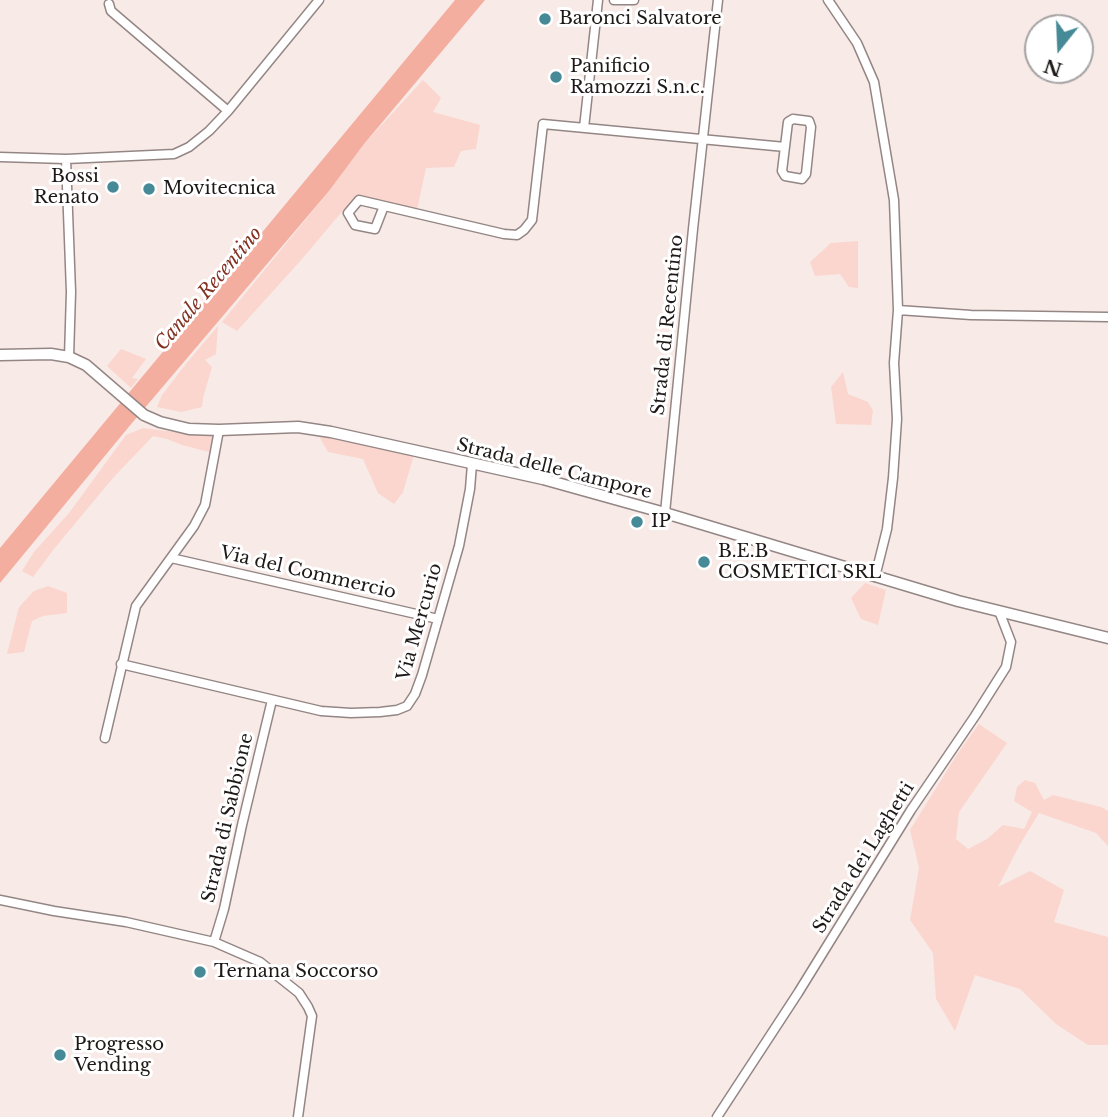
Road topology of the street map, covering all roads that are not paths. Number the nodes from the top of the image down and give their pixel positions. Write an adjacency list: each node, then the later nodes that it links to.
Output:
1 (319, 0): 8 (street)
2 (598, 0): 9 (street)
3 (614, 0): 4 (street)
4 (634, 0)
5 (718, 0): 10 (street, Strada di Recentino)
6 (828, 0): 15 (street)
7 (109, 4): 8 (street)
8 (228, 111): 13 (street)
9 (584, 128): 10 (street); 14 (street)
10 (703, 139): 11 (street); 21 (street, Strada di Recentino)
11 (785, 147): 11 (street)
12 (0, 157): 13 (street)
13 (66, 159): 18 (street)
14 (384, 205): 14 (street)
15 (898, 310): 16 (street); 23 (street)
16 (1108, 317)
17 (0, 355): 18 (street, Strada delle Campore)
18 (69, 357): 19 (street, Strada delle Campore)
19 (219, 430): 20 (street, Strada delle Campore); 22 (street)
20 (472, 464): 21 (street, Strada delle Campore); 25 (street, Via Mercurio)
21 (665, 513): 23 (street, Strada delle Campore)
22 (171, 558): 25 (street, Via del Commercio); 27 (street)
23 (875, 577): 24 (street, Strada delle Campore)
24 (1004, 612): 26 (street, Strada delle Campore); 33 (street, Strada dei Laghetti)
25 (438, 619): 28 (street, Via Mercurio)
26 (1108, 638)
27 (121, 664): 28 (street, Via Mercurio); 29 (street)
28 (272, 700): 31 (street, Strada di Sabbione)
29 (105, 738)
30 (0, 900): 31 (street)
31 (214, 942): 32 (street)
32 (298, 1117)
33 (717, 1117)

